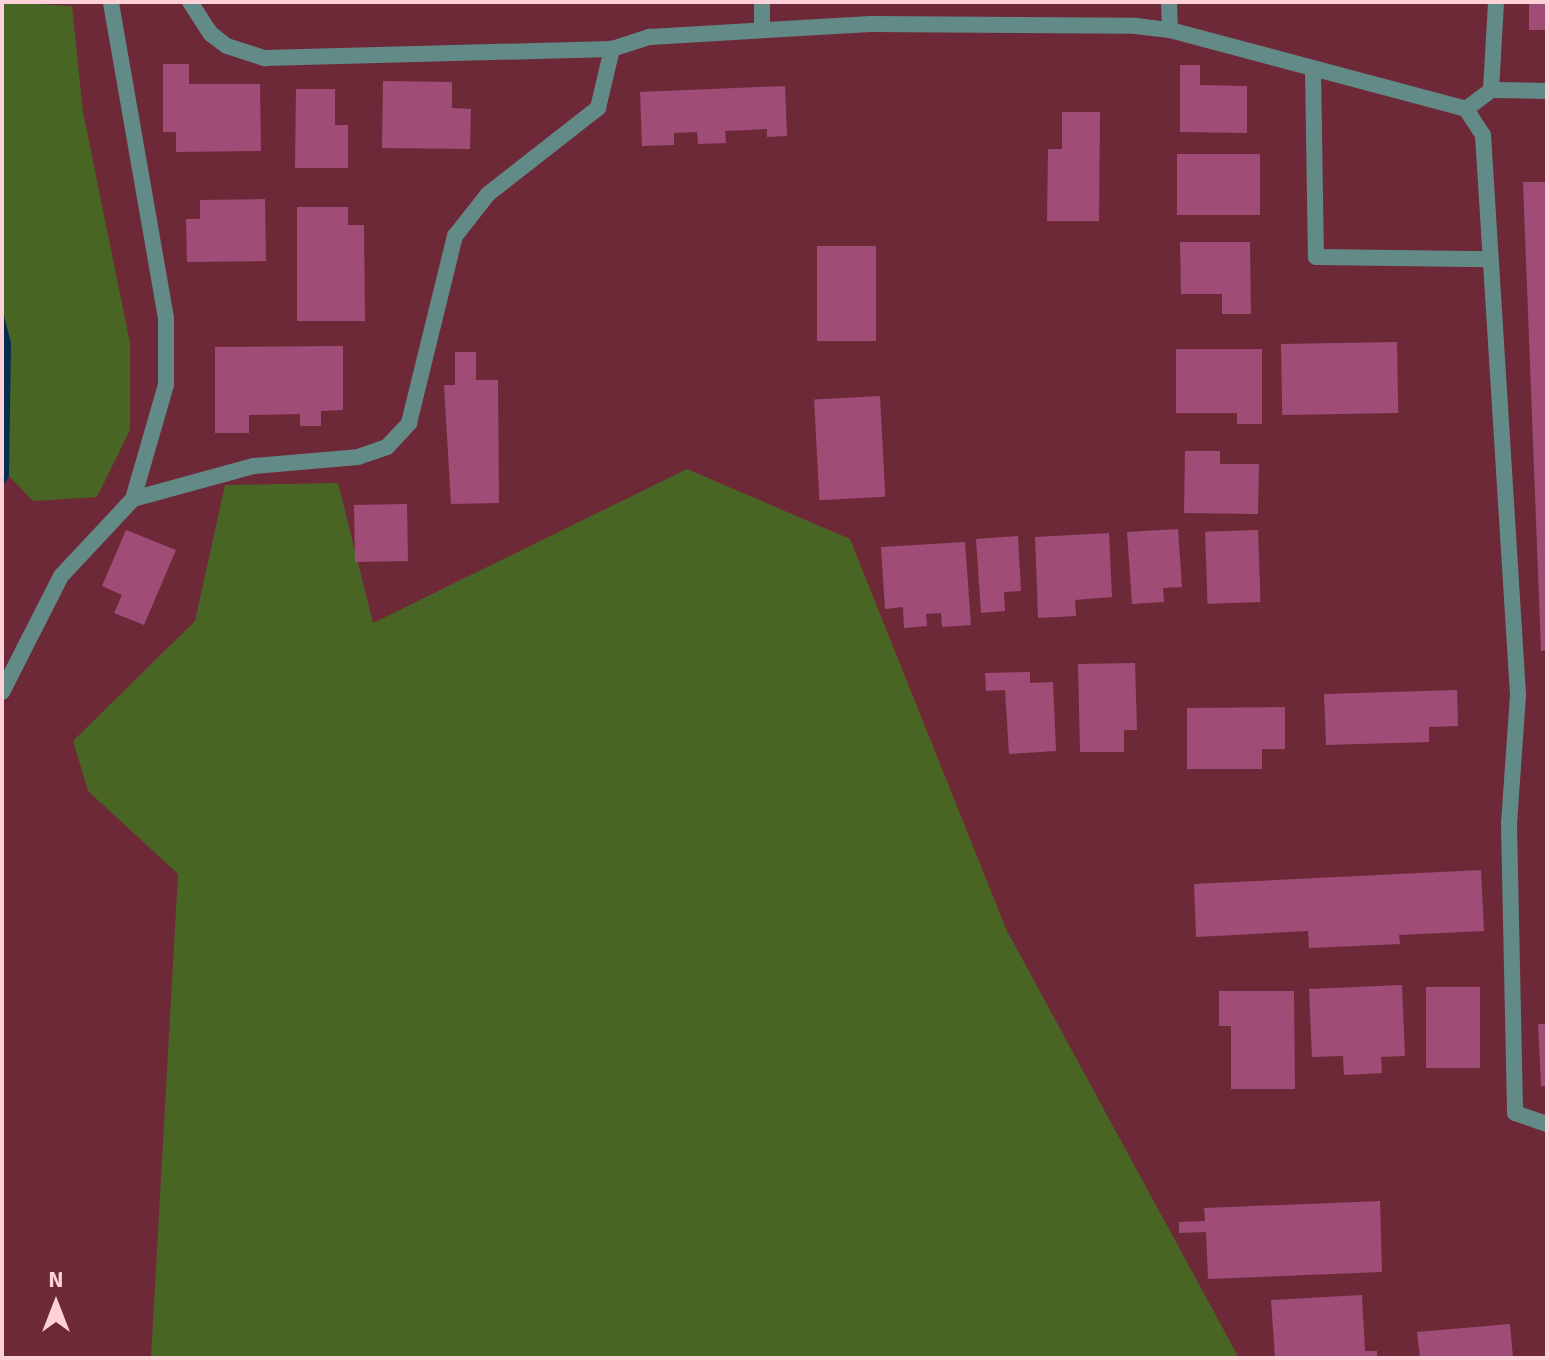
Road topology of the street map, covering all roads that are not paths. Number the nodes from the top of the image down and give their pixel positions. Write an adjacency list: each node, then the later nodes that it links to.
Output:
1 (111, 2): 14 (street)
2 (190, 2): 8 (street)
3 (762, 2): 6 (street)
4 (1169, 2): 7 (street)
5 (1496, 2): 10 (street)
6 (762, 30): 7 (street); 8 (street)
7 (1170, 30): 9 (street)
8 (612, 49): 14 (street)
9 (1313, 69): 12 (street); 13 (street)
10 (1491, 90): 11 (street); 12 (street)
11 (1547, 91)
12 (1466, 109): 13 (street)
13 (1490, 259): 16 (street)
14 (133, 499): 15 (street)
15 (2, 692)
16 (1547, 1124)

